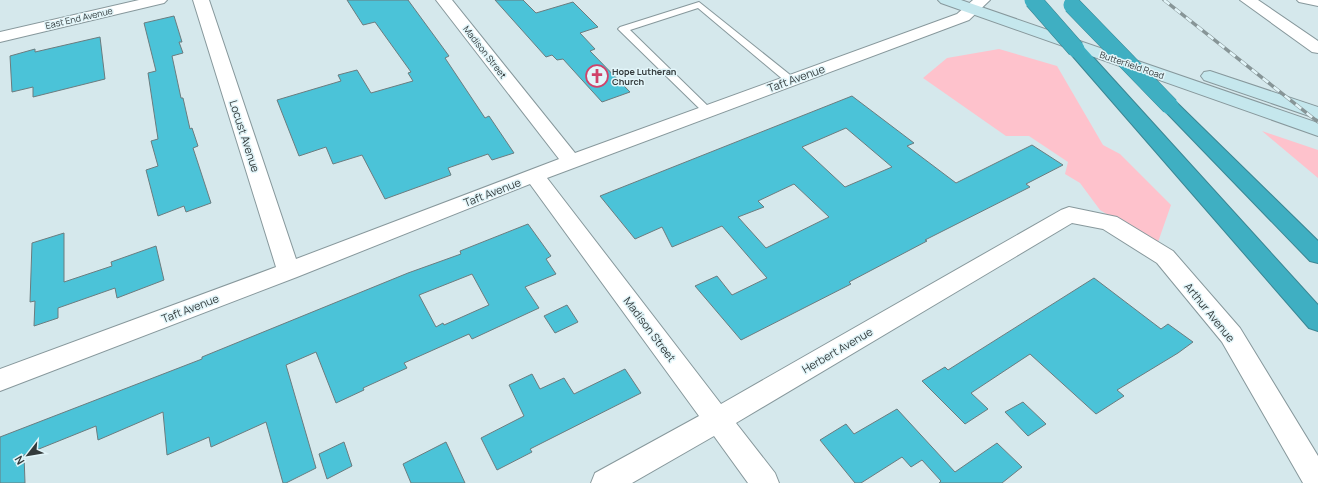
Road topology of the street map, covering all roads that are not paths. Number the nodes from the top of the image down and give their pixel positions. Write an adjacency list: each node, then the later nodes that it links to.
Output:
1 (159, 0): 11 (street, East End Avenue)
2 (200, 0): 21 (street, Locust Avenue)
3 (444, 0): 17 (street, Madison Street)
4 (946, 0): 8 (main road, Butterfield Road)
5 (1033, 0): 22 (highway, bridge)
6 (1248, 0): 12 (street)
7 (1302, 0): 10 (lane)
8 (980, 3): 13 (street, Taft Avenue); 15 (main road, Butterfield Road); 16 (main road, Butterfield Road)
9 (1069, 3): 20 (highway, bridge)
10 (1318, 3)
11 (0, 37)
12 (1318, 48)
13 (790, 80): 14 (street, Taft Avenue); 14 (lane)
14 (708, 111): 17 (street, Taft Avenue)
15 (1318, 113)
16 (1318, 130)
17 (571, 161): 18 (street, Taft Avenue)
18 (534, 175): 21 (street, Taft Avenue); 24 (street, Madison Street)
19 (1069, 215): 24 (street, Herbert Avenue); 25 (street, Arthur Avenue)
20 (1318, 255)
21 (289, 271): 23 (street, Taft Avenue)
22 (1318, 321)
23 (0, 380)
24 (719, 419): 26 (street, Herbert Avenue); 27 (street, Madison Street)
25 (1318, 482)
26 (605, 483)
27 (765, 483)

